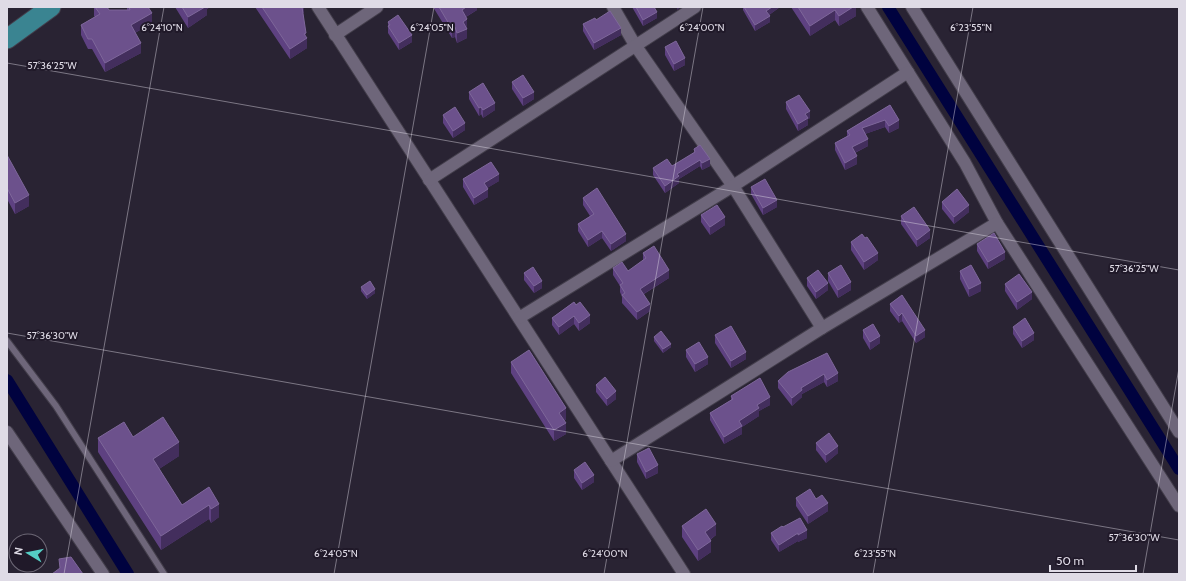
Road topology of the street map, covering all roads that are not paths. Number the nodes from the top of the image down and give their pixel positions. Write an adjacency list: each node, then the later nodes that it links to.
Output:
1 (51, 7): 9 (main road)
2 (318, 7): 8 (street)
3 (378, 7): 8 (street)
4 (613, 7): 10 (street)
5 (694, 7): 10 (street)
6 (868, 7): 11 (street)
7 (912, 7): 19 (street)
8 (335, 35): 12 (street)
9 (7, 39)
10 (635, 45): 12 (street); 13 (street)
11 (908, 72): 13 (street); 14 (street)
12 (429, 180): 15 (street)
13 (733, 186): 15 (street); 16 (street)
14 (997, 223): 16 (street); 21 (street)
15 (519, 318): 20 (street)
16 (822, 328): 20 (street)
17 (7, 341): 23 (lane)
18 (7, 432): 22 (street)
19 (1179, 432)
20 (611, 461): 24 (street)
21 (1179, 506)
22 (103, 574)
23 (164, 574)
24 (684, 574)

